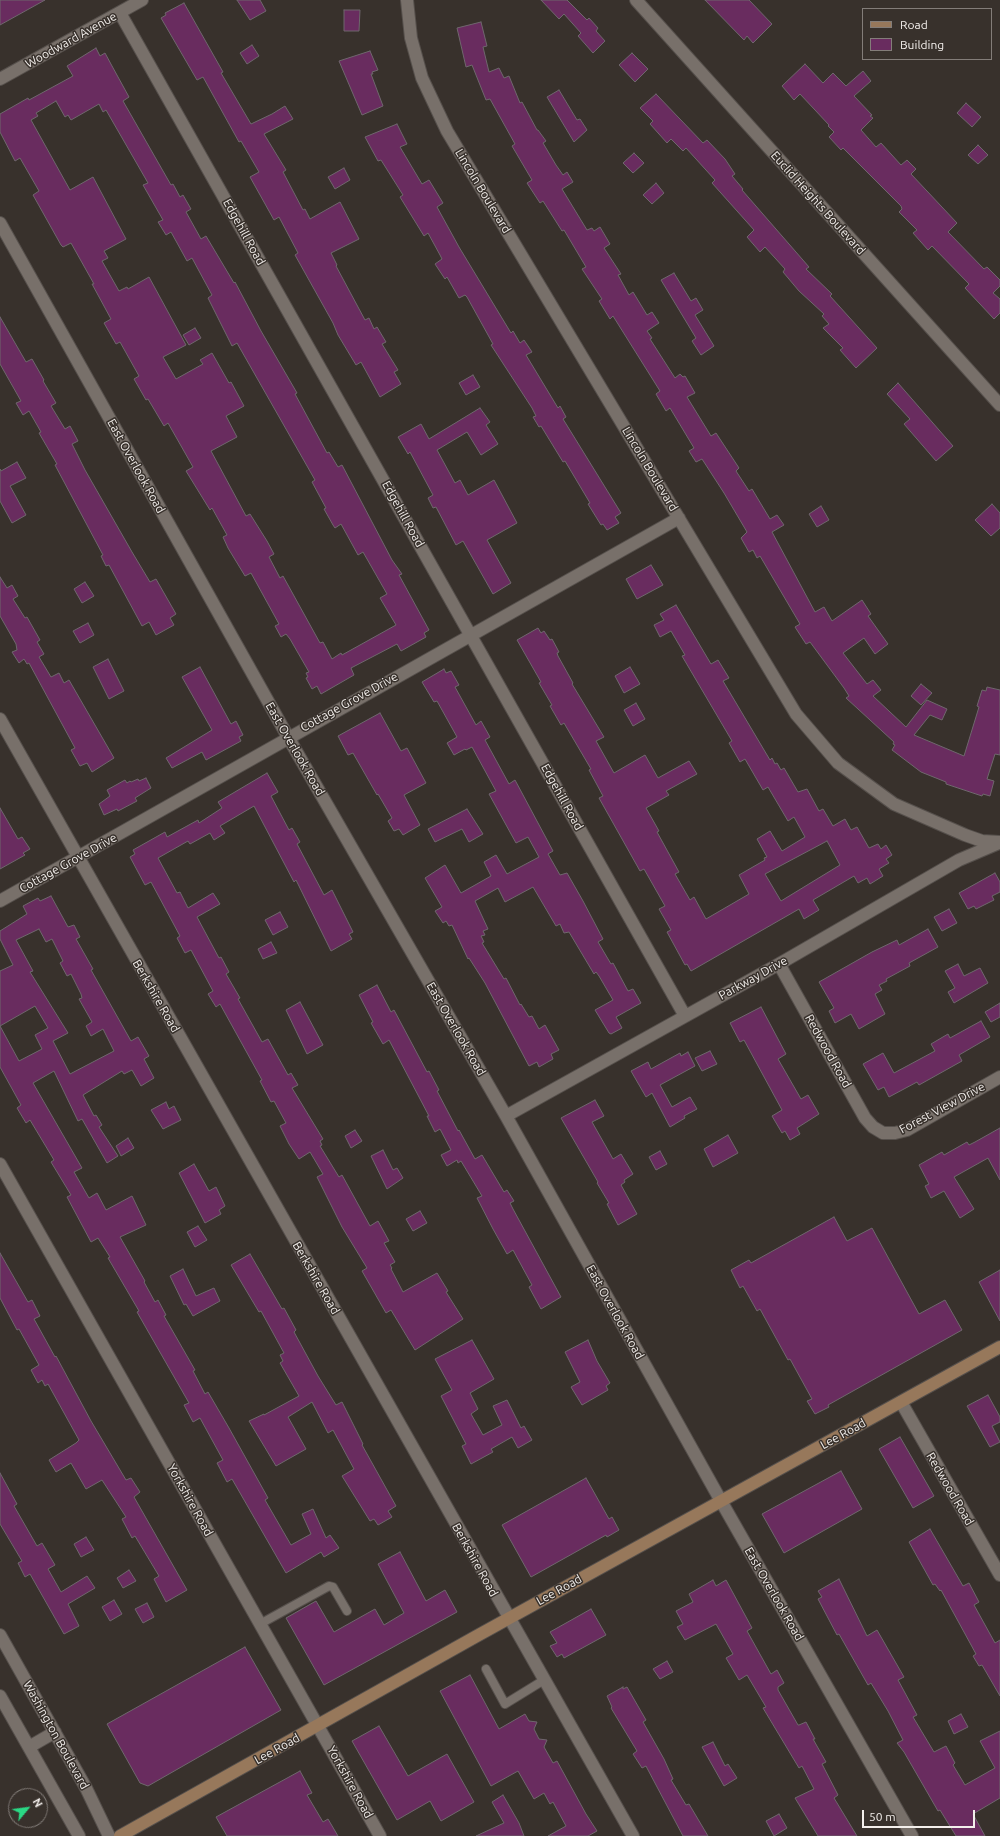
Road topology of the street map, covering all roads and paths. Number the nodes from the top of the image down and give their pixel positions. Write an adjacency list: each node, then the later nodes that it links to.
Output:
1 (142, 0): 4 (street, Woodward Avenue)
2 (407, 0): 8 (street, Lincoln Boulevard)
3 (636, 0): 7 (street, Euclid Heights Boulevard)
4 (120, 13): 5 (street, Woodward Avenue); 9 (street, Edgehill Road)
5 (0, 79)
6 (0, 223): 11 (street, East Overlook Road)
7 (1000, 406)
8 (679, 518): 9 (street, Cottage Grove Drive); 12 (street, Lincoln Boulevard)
9 (471, 634): 11 (street, Cottage Grove Drive); 16 (street, Edgehill Road)
10 (0, 719): 13 (street, Berkshire Road)
11 (288, 737): 13 (street, Cottage Grove Drive); 18 (street, East Overlook Road)
12 (1000, 842): 15 (street, Parkway Drive)
13 (77, 857): 14 (street, Cottage Grove Drive); 26 (street, Berkshire Road)
14 (0, 901)
15 (780, 964): 16 (street, Parkway Drive); 19 (street, Redwood Road)
16 (685, 1016): 18 (street, Parkway Drive)
17 (1000, 1077): 19 (street, Forest View Drive)
18 (506, 1116): 23 (street, East Overlook Road)
19 (883, 1133)
20 (0, 1164): 27 (street, Yorkshire Road)
21 (1000, 1347): 22 (main road, Lee Road)
22 (901, 1402): 23 (main road, Lee Road); 24 (street, Redwood Road)
23 (721, 1501): 26 (main road, Lee Road); 40 (street, East Overlook Road)
24 (1000, 1575)
25 (347, 1611): 27 (lane)
26 (509, 1619): 30 (street, Berkshire Road); 32 (main road, Lee Road)
27 (260, 1624): 32 (street, Yorkshire Road)
28 (0, 1636): 33 (street, Washington Boulevard)
29 (486, 1669): 30 (lane)
30 (544, 1680): 39 (street, Berkshire Road)
31 (0, 1696): 34 (street)
32 (318, 1726): 37 (main road, Lee Road); 38 (street, Yorkshire Road)
33 (55, 1732): 34 (street); 36 (street, Washington Boulevard)
34 (29, 1747): 35 (street)
35 (79, 1836)
36 (109, 1836)
37 (120, 1836)
38 (380, 1836)
39 (633, 1836)
40 (912, 1836)

